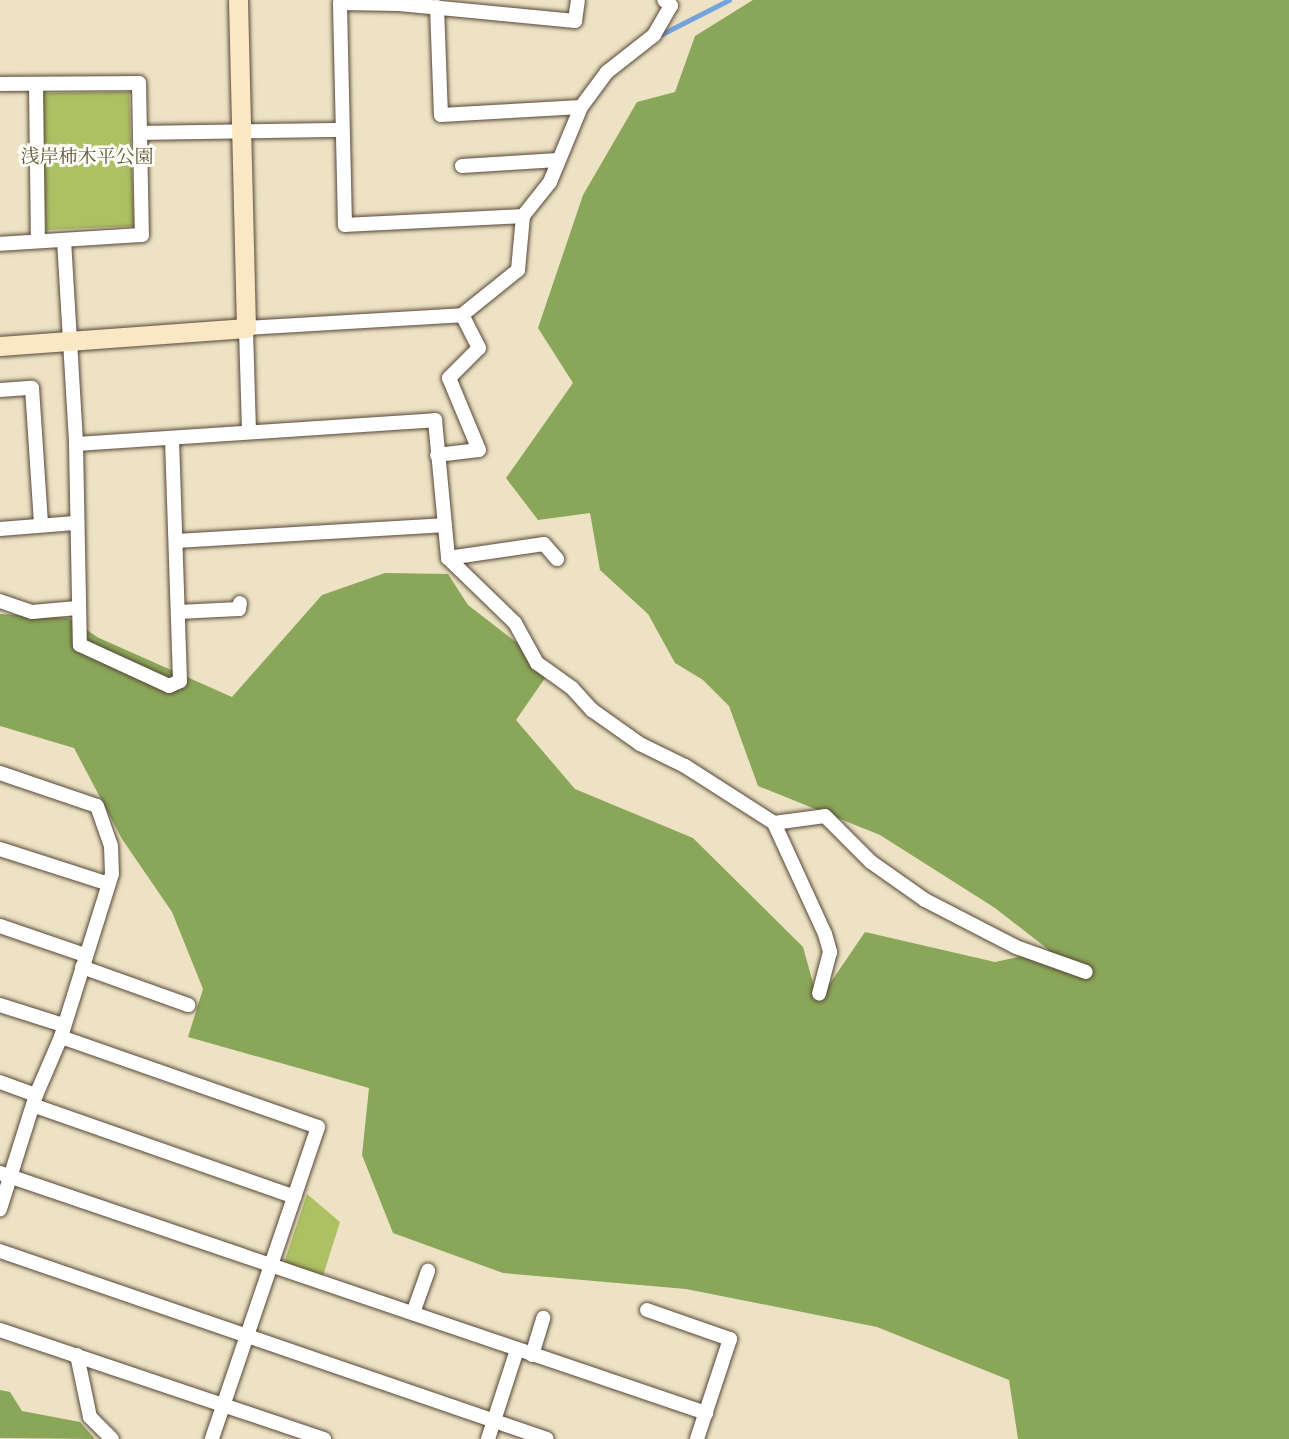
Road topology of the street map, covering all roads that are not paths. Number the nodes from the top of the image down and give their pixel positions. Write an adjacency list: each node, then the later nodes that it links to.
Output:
1 (237, 0): 9 (street)
2 (578, 0): 4 (street)
3 (664, 0): 7 (street)
4 (437, 7): 7 (street); 8 (street)
5 (0, 84): 6 (street)
6 (36, 84): 10 (street); 15 (street)
7 (582, 107): 11 (street)
8 (342, 130): 9 (street); 13 (street)
9 (242, 132): 10 (street); 18 (street)
10 (142, 133): 14 (street)
11 (558, 160): 12 (street); 13 (street)
12 (462, 166)
13 (523, 216): 17 (street)
14 (64, 240): 15 (street); 19 (street)
15 (38, 241): 16 (street)
16 (0, 244)
17 (462, 315): 18 (street); 25 (street)
18 (246, 328): 19 (street); 22 (street)
19 (70, 340): 20 (street); 24 (street)
20 (0, 346)
21 (0, 390): 27 (street)
22 (249, 431): 23 (street); 25 (street)
23 (172, 438): 24 (street); 30 (street)
24 (76, 444): 26 (street)
25 (437, 455): 28 (street)
26 (75, 523): 27 (street); 35 (street)
27 (41, 525): 29 (street)
28 (443, 525): 30 (street); 31 (street)
29 (0, 529)
30 (176, 541): 36 (street)
31 (448, 558): 32 (street); 38 (street)
32 (557, 559)
33 (0, 601): 35 (street)
34 (240, 603): 36 (street)
35 (77, 608): 36 (street)
36 (178, 612)
37 (0, 773): 40 (street)
38 (774, 823): 43 (street); 44 (street)
39 (0, 849): 40 (street)
40 (109, 884): 42 (street)
41 (0, 926): 42 (street)
42 (84, 961): 46 (street); 47 (street)
43 (1086, 972)
44 (819, 994)
45 (0, 1004): 47 (street)
46 (188, 1005)
47 (62, 1031): 49 (street); 51 (street)
48 (0, 1082): 49 (street)
49 (36, 1100): 50 (street); 51 (street)
50 (6, 1175): 52 (street); 54 (street)
51 (295, 1197): 54 (street)
52 (0, 1209)
53 (0, 1251): 60 (street)
54 (273, 1264): 57 (street); 60 (street)
55 (428, 1271): 57 (street)
56 (647, 1310): 65 (street)
57 (413, 1313): 61 (street)
58 (543, 1318): 63 (street)
59 (0, 1329): 62 (street)
60 (250, 1336): 64 (street); 66 (street)
61 (517, 1350): 63 (street); 66 (street)
62 (77, 1355): 64 (street); 67 (street)
63 (532, 1355): 65 (street)
64 (225, 1405): 68 (street); 69 (street)
65 (706, 1413): 72 (street)
66 (495, 1421): 70 (street); 71 (street)
67 (112, 1439)
68 (212, 1439)
69 (324, 1439)
70 (488, 1439)
71 (547, 1439)
72 (697, 1439)

